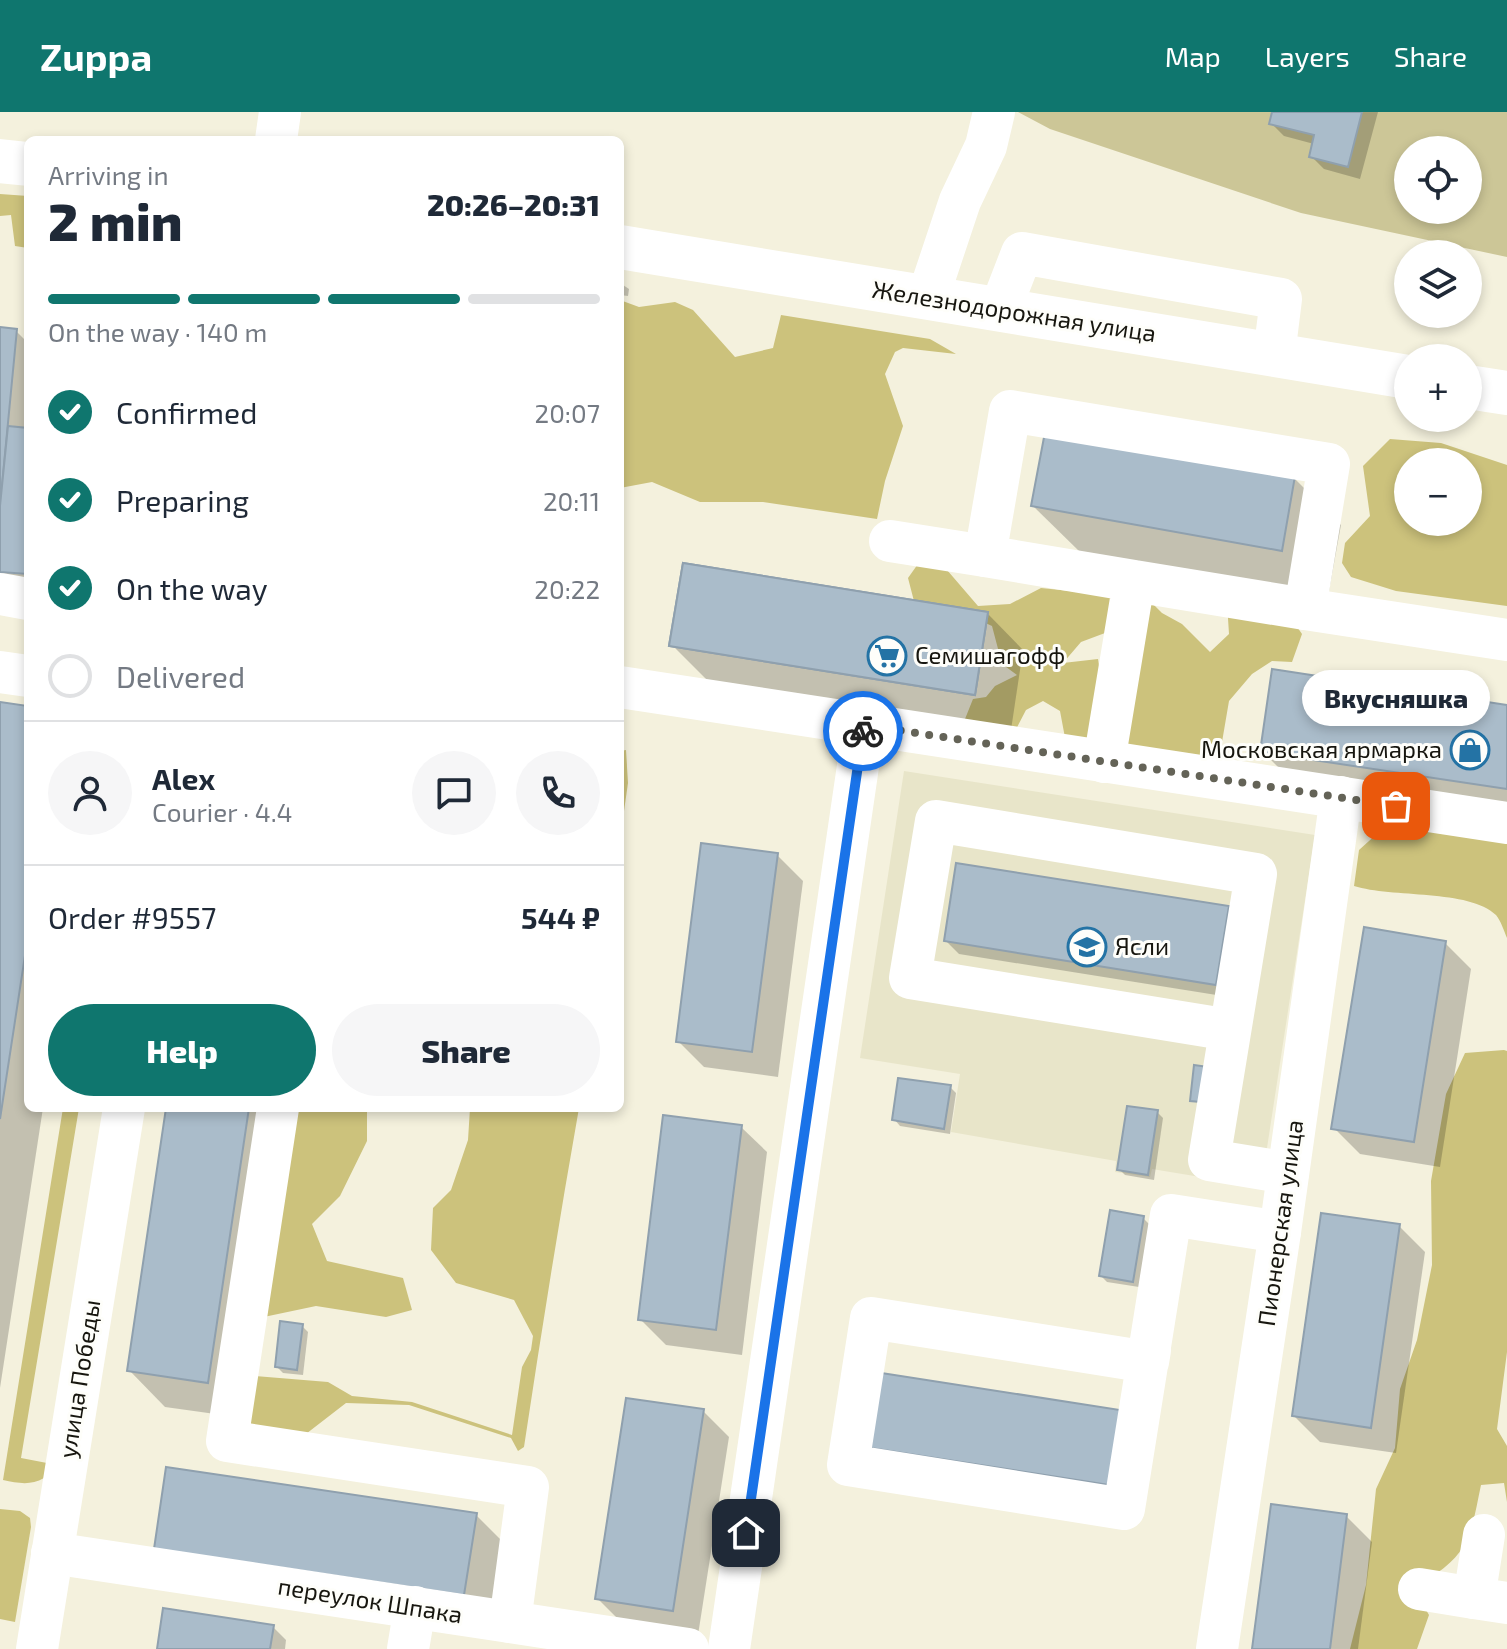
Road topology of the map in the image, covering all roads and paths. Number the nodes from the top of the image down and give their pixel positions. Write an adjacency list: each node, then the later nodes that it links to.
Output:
1 (280, 112): 3 (street)
2 (994, 112): 7 (street)
3 (277, 136)
4 (0, 161): 5 (main road)
5 (24, 164)
6 (624, 248): 7 (main road, Железнодорожная улица)
7 (928, 297): 8 (main road, Железнодорожная улица)
8 (1000, 310): 9 (main road, Железнодорожная улица); 9 (street)
9 (1274, 355): 10 (main road, Железнодорожная улица)
10 (1394, 375)
11 (1482, 389): 12 (main road)
12 (1507, 393)
13 (890, 541): 14 (street)
14 (985, 556): 15 (street); 18 (street)
15 (1134, 581): 18 (street); 24 (street)
16 (0, 594): 17 (street)
17 (24, 598)
18 (1305, 609): 19 (street)
19 (1507, 640)
20 (0, 672): 21 (street)
21 (24, 675)
22 (624, 688): 23 (street)
23 (864, 725): 24 (street); 43 (street)
24 (1104, 762): 25 (street)
25 (1341, 797): 26 (street); 30 (street, Пионерская улица)
26 (1507, 823)
27 (1230, 1030): 27 (street); 30 (street)
28 (123, 1112): 34 (street, улица Победы)
29 (277, 1112): 38 (street)
30 (1288, 1173): 31 (street, Пионерская улица)
31 (1280, 1232): 32 (street); 44 (street, Пионерская улица)
32 (1150, 1350): 32 (street)
33 (1484, 1535): 36 (street)
34 (52, 1553): 37 (street, переулок Шпака); 40 (street, улица Победы)
35 (1419, 1589): 36 (street)
36 (1491, 1600)
37 (415, 1607): 39 (street, переулок Шпака); 41 (street)
38 (510, 1622): 39 (street, переулок Шпака); 42 (street, переулок Шпака)
39 (466, 1632)
40 (37, 1649)
41 (408, 1649)
42 (688, 1649)
43 (729, 1649)
44 (1217, 1649)

